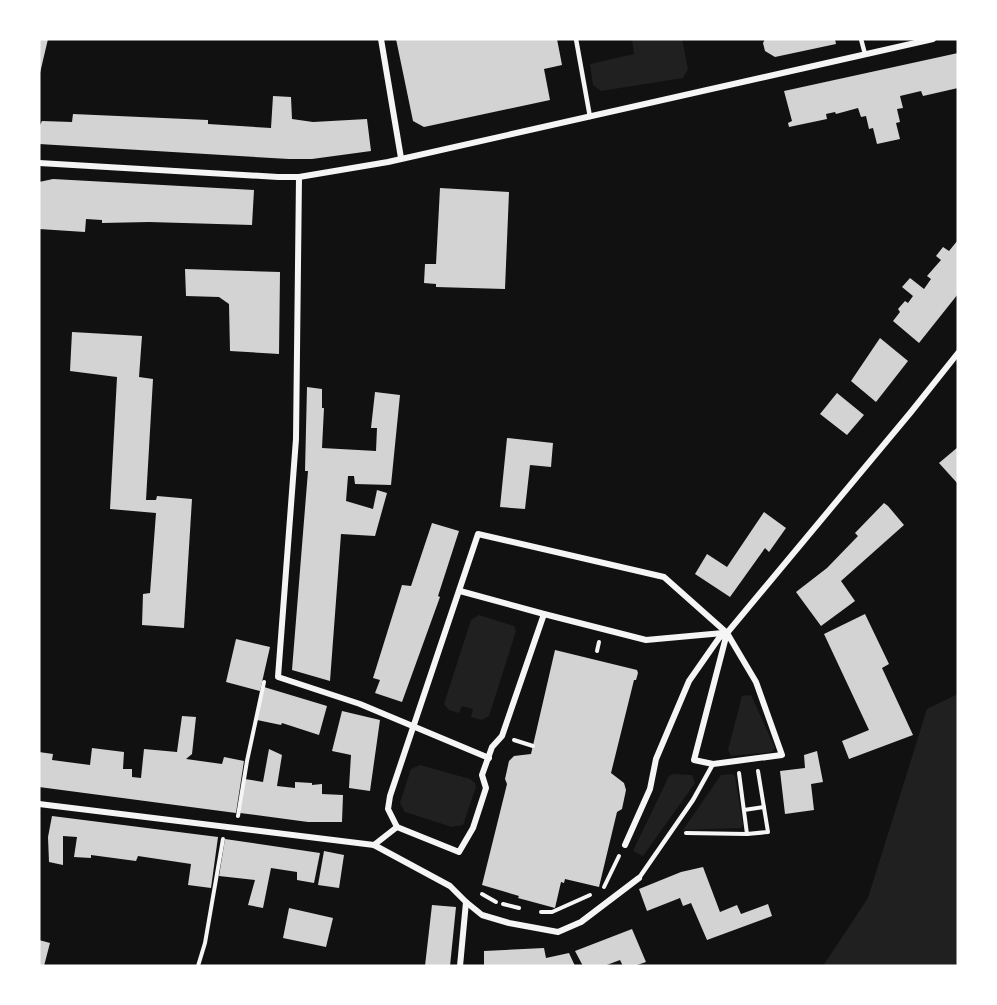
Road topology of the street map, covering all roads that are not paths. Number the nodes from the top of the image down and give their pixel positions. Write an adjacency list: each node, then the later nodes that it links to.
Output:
1 (381, 39): 7 (street)
2 (576, 39): 6 (lane)
3 (861, 39): 5 (lane)
4 (933, 39): 5 (street)
5 (865, 54): 6 (street)
6 (590, 117): 7 (street)
7 (402, 158): 9 (street)
8 (39, 163): 9 (street)
9 (299, 177): 14 (street)
10 (958, 353): 13 (street)
11 (460, 591): 12 (street); 13 (street); 14 (street)
12 (543, 614): 13 (street); 15 (street)
13 (727, 633): 16 (street); 16 (street); 20 (street)
14 (412, 725): 15 (street); 18 (street)
15 (489, 758): 18 (street)
16 (713, 764): 21 (lane)
17 (39, 804): 19 (street)
18 (397, 827): 19 (street)
19 (374, 844): 22 (street)
20 (624, 845)
21 (639, 878): 22 (street)
22 (466, 902): 23 (street)
23 (460, 966)

